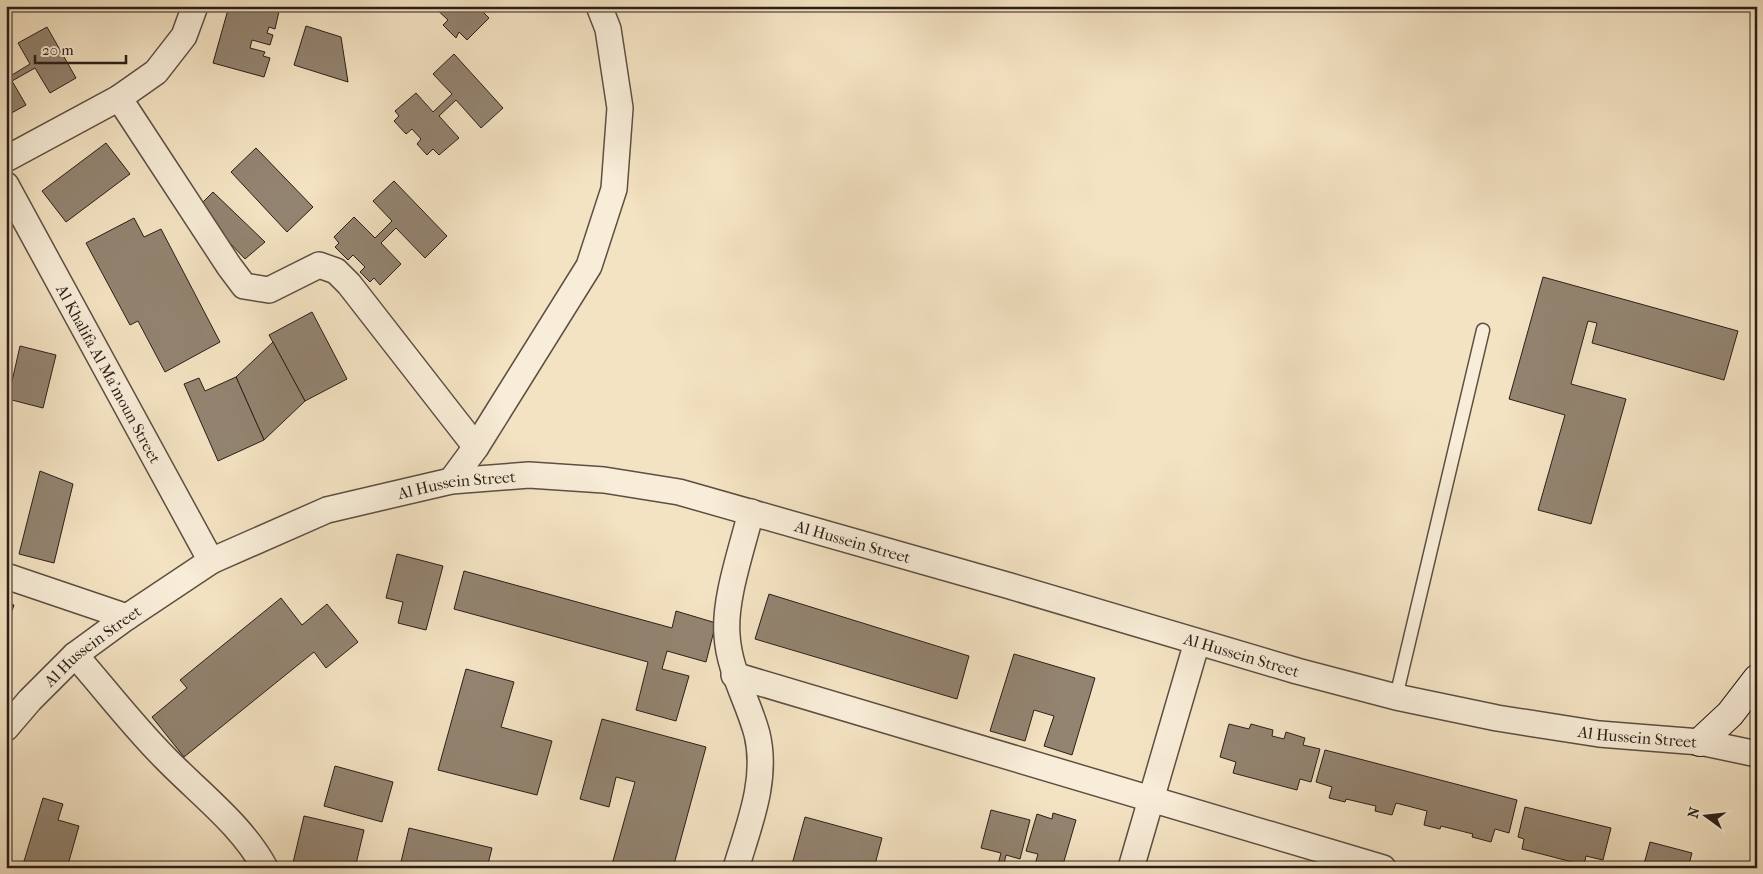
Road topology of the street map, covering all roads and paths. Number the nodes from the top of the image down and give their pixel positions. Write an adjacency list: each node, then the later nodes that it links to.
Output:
1 (195, 6): 3 (street)
2 (599, 6): 7 (street)
3 (119, 98): 4 (street); 7 (street)
4 (6, 159)
5 (6, 185): 10 (street, Al Khalifa Al Ma'moun Street)
6 (1483, 330): 17 (lane)
7 (476, 447): 8 (street)
8 (452, 481): 9 (street, Al Hussein Street); 10 (street, Al Hussein Street)
9 (751, 512): 13 (street, Al Hussein Street); 15 (street)
10 (211, 561): 12 (street, Al Hussein Street)
11 (6, 576): 12 (street)
12 (127, 617): 14 (street, Al Hussein Street)
13 (1197, 642): 17 (street, Al Hussein Street); 21 (street)
14 (75, 655): 18 (street, Al Hussein Street); 22 (street)
15 (734, 675): 21 (street); 23 (street)
16 (1757, 679): 19 (street)
17 (1396, 697): 19 (street, Al Hussein Street)
18 (6, 728)
19 (1700, 742): 20 (street, Al Hussein Street)
20 (1757, 754)
21 (1151, 799): 24 (street); 25 (street)
22 (265, 868)
23 (736, 868)
24 (1131, 868)
25 (1383, 868)

